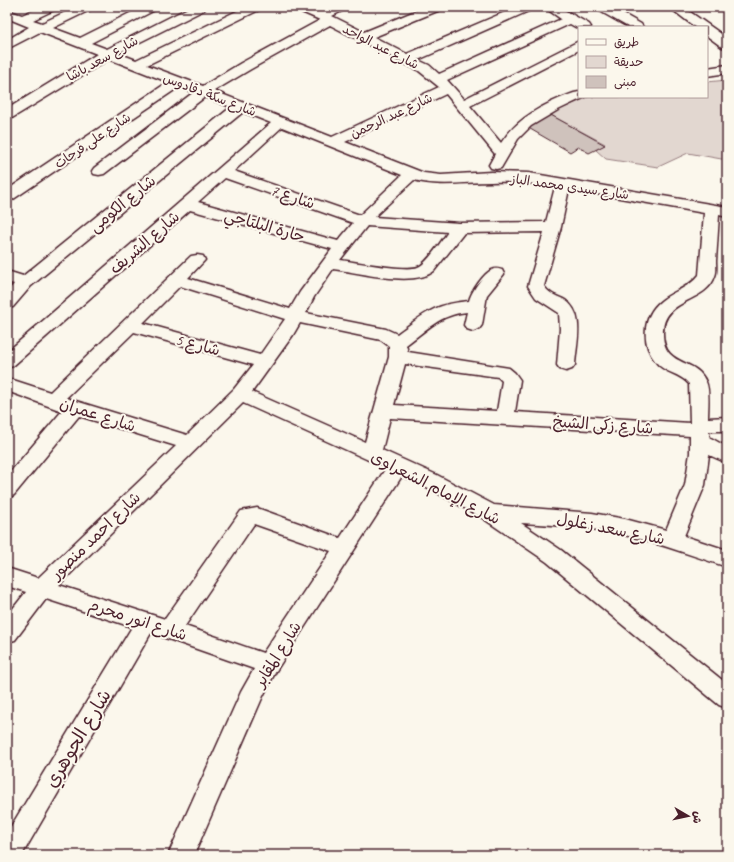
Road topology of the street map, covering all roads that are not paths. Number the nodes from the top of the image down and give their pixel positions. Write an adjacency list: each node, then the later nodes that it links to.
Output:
1 (50, 7): 16 (street)
2 (86, 7): 20 (street)
3 (151, 7): 23 (street)
4 (200, 7): 27 (street, شارع سعد باشا)
5 (256, 7): 29 (street)
6 (300, 7): 14 (street, شارع عبد الواحد)
7 (340, 7): 14 (street)
8 (436, 7): 22 (street)
9 (527, 7): 28 (street)
10 (550, 7): 15 (street)
11 (602, 7): 18 (street)
12 (675, 7): 19 (street)
13 (7, 14): 16 (street, شارع سكة دقادوس)
14 (326, 18): 22 (street, شارع عبد الواحد); 35 (street)
15 (571, 19): 17 (street); 32 (street, شارع عبد الواحد)
16 (22, 20): 20 (street, شارع سكة دقادوس)
17 (583, 26)
18 (635, 26)
19 (702, 26)
20 (41, 28): 23 (street, شارع سكة دقادوس); 25 (street)
21 (708, 31): 24 (street)
22 (363, 37): 28 (street, شارع عبد الواحد)
23 (81, 43): 27 (street, شارع سكة دقادوس)
24 (727, 44)
25 (7, 45)
26 (578, 46): 37 (street)
27 (107, 54): 29 (street, شارع سكة دقادوس); 39 (street, شارع سعد باشا)
28 (408, 59): 32 (street, شارع عبد الواحد)
29 (136, 65): 33 (street, شارع سكة دقادوس)
30 (727, 69): 31 (street)
31 (708, 71)
32 (438, 79): 34 (street, شارع عبد الواحد)
33 (177, 82): 35 (street, شارع سكة دقادوس); 48 (street, شارع على فرحات)
34 (448, 88): 37 (street, شارع عبد الواحد); 41 (street, شارع عبد الرحمن)
35 (203, 92): 38 (street, شارع سكة دقادوس); 43 (street)
36 (578, 96): 42 (street)
37 (462, 105): 42 (street, شارع عبد الواحد)
38 (240, 106): 40 (street, شارع سكة دقادوس); 60 (street, شارع الكومى)
39 (7, 115)
40 (280, 122): 41 (street, شارع سكة دقادوس); 44 (street, شارع الشريف)
41 (333, 142): 45 (street, شارع سكة دقادوس)
42 (502, 153): 46 (street)
43 (99, 172)
44 (223, 172): 49 (street, شارع الشريف); 51 (street, شارع 7)
45 (413, 173): 46 (street, شارع سيدى محمد الباز); 51 (street)
46 (491, 177): 47 (street, شارع سيدى محمد الباز)
47 (563, 183): 50 (street, شارع سيدى محمد الباز); 52 (street)
48 (7, 197)
49 (187, 204): 54 (street, حارة البلتاجي); 67 (street, شارع الشريف)
50 (719, 210): 77 (street)
51 (363, 220): 53 (street, شارع 7); 54 (street)
52 (553, 227): 53 (street, شارع 7); 69 (street)
53 (459, 228): 56 (street)
54 (342, 247): 56 (street)
55 (197, 260): 59 (street)
56 (329, 263): 63 (street)
57 (496, 274): 62 (street)
58 (7, 276): 60 (street)
59 (177, 280): 63 (street); 65 (street)
60 (25, 282): 61 (street, شارع الكومى)
61 (7, 303)
62 (476, 306): 64 (street); 66 (street)
63 (295, 316): 66 (street); 68 (street)
64 (473, 325)
65 (130, 326): 68 (street, شارع 5); 72 (street)
66 (398, 350): 74 (street); 75 (street)
67 (7, 362)
68 (265, 362): 71 (street)
69 (566, 366)
70 (7, 384): 72 (street, شارع عمران)
71 (241, 394): 78 (street); 79 (street, شارع الإمام الشعراوى)
72 (53, 400): 73 (street, شارع عمران)
73 (75, 408): 78 (street, شارع عمران); 82 (street)
74 (383, 411): 75 (street, شارع زكى الشيخ); 79 (street)
75 (505, 418): 77 (street, شارع زكى الشيخ)
76 (727, 424): 77 (street, شارع زكى الشيخ)
77 (700, 432): 80 (street); 84 (street)
78 (190, 443): 88 (street, شارع احمد منصور)
79 (371, 454): 81 (street, شارع الإمام الشعراوى)
80 (727, 456)
81 (398, 466): 83 (street, شارع الإمام الشعراوى); 85 (street, شارع المقابر)
82 (7, 490)
83 (491, 513): 84 (street, شارع سعد زغلول); 93 (street, شارع الإمام الشعراوى)
84 (672, 539): 86 (street, شارع سعد زغلول)
85 (345, 548): 90 (street); 92 (street, شارع المقابر)
86 (727, 559)
87 (7, 577): 88 (street, شارع انور محرم)
88 (42, 588): 89 (street, شارع انور محرم); 91 (street, شارع احمد منصور)
89 (146, 622): 90 (street, شارع انور محرم); 94 (street, شارع الجوهري)
90 (170, 630): 92 (street, شارع انور محرم)
91 (7, 633)
92 (268, 664): 95 (street, شارع المقابر)
93 (727, 698)
94 (8, 855)
95 (181, 855)

